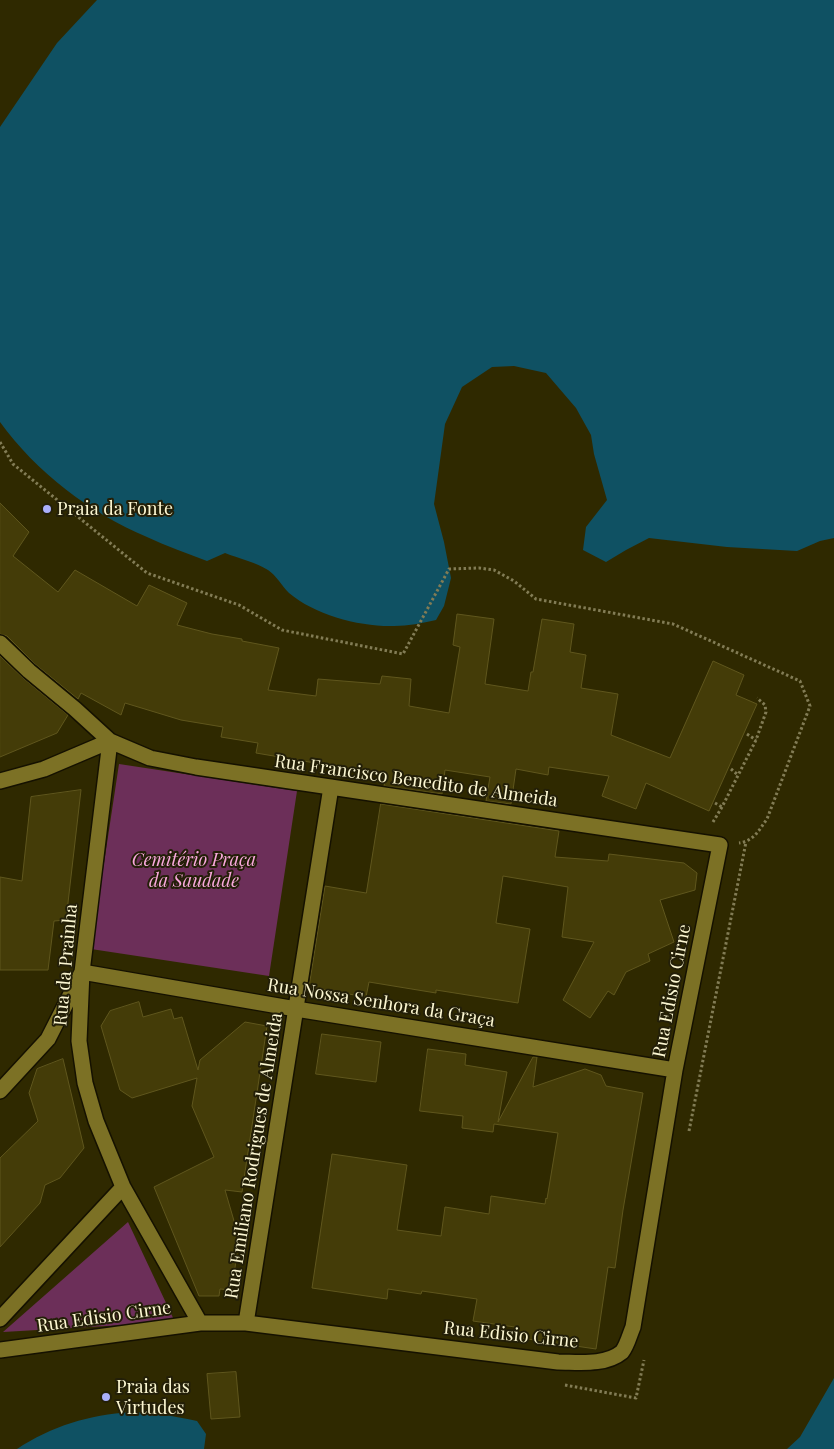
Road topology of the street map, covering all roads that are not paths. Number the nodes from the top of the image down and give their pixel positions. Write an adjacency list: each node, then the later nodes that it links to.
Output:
1 (0, 643): 2 (street)
2 (110, 741): 3 (street); 4 (street, Rua Francisco Benedito de Almeida); 6 (street, Rua da Prainha)
3 (0, 781)
4 (331, 787): 5 (street, Rua Francisco Benedito de Almeida); 7 (street, Rua Emiliano Rodrigues de Almeida)
5 (720, 845): 8 (street, Rua Edisio Cirne)
6 (82, 972): 7 (street, Rua Nossa Senhora da Graça); 9 (street); 10 (street, Rua da Prainha)
7 (296, 1009): 8 (street, Rua Nossa Senhora da Graça); 13 (street, Rua Emiliano Rodrigues de Almeida)
8 (675, 1070): 13 (street, Rua Edisio Cirne)
9 (0, 1091)
10 (123, 1187): 11 (street); 12 (street, Rua da Prainha)
11 (0, 1319)
12 (200, 1323): 13 (street, Rua Edisio Cirne); 14 (street, Rua Edisio Cirne)
13 (246, 1323)
14 (0, 1350)

